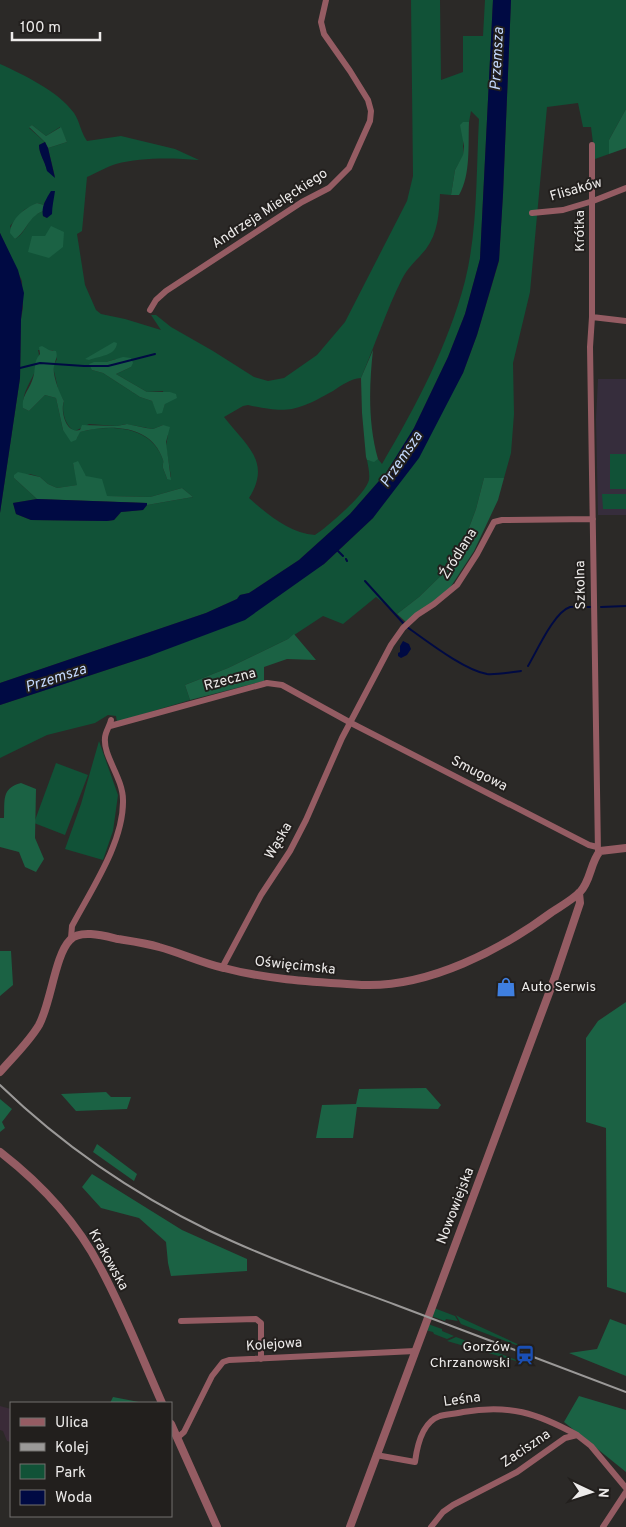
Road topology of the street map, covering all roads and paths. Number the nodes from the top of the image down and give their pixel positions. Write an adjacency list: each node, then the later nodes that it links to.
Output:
1 (326, 0): 6 (street, Andrzeja Mielęckiego)
2 (592, 145): 4 (street, Krótka)
3 (626, 188): 4 (street, Flisaków)
4 (592, 201): 5 (street, Flisaków); 7 (street, Krótka)
5 (532, 213)
6 (150, 310)
7 (592, 317): 8 (street); 9 (street, Szkolna)
8 (626, 321)
9 (593, 519): 10 (street, Źródlana); 12 (street, Szkolna)
10 (351, 723): 12 (street, Smugowa); 14 (street, Rzeczna); 15 (street, Wąska)
11 (626, 848): 12 (street)
12 (597, 850): 13 (street, Oświęcimska)
13 (579, 893): 15 (street, Oświęcimska); 19 (street, Nowowiejska)
14 (72, 938): 15 (street, Oświęcimska); 16 (street)
15 (222, 968)
16 (0, 1072)
17 (0, 1152): 21 (street, Krakowska)
18 (181, 1320): 20 (street)
19 (415, 1351): 20 (street, Kolejowa); 25 (street, Nowowiejska)
20 (261, 1359): 24 (street, Kolejowa)
21 (162, 1402)
22 (172, 1426): 24 (street)
23 (578, 1435): 25 (street, Leśna); 26 (street); 30 (street, Zaciszna)
24 (177, 1438): 28 (street)
25 (376, 1455): 29 (street, Nowowiejska)
26 (626, 1488)
27 (626, 1492): 31 (street)
28 (217, 1527)
29 (350, 1527)
30 (431, 1527)
31 (603, 1527)

